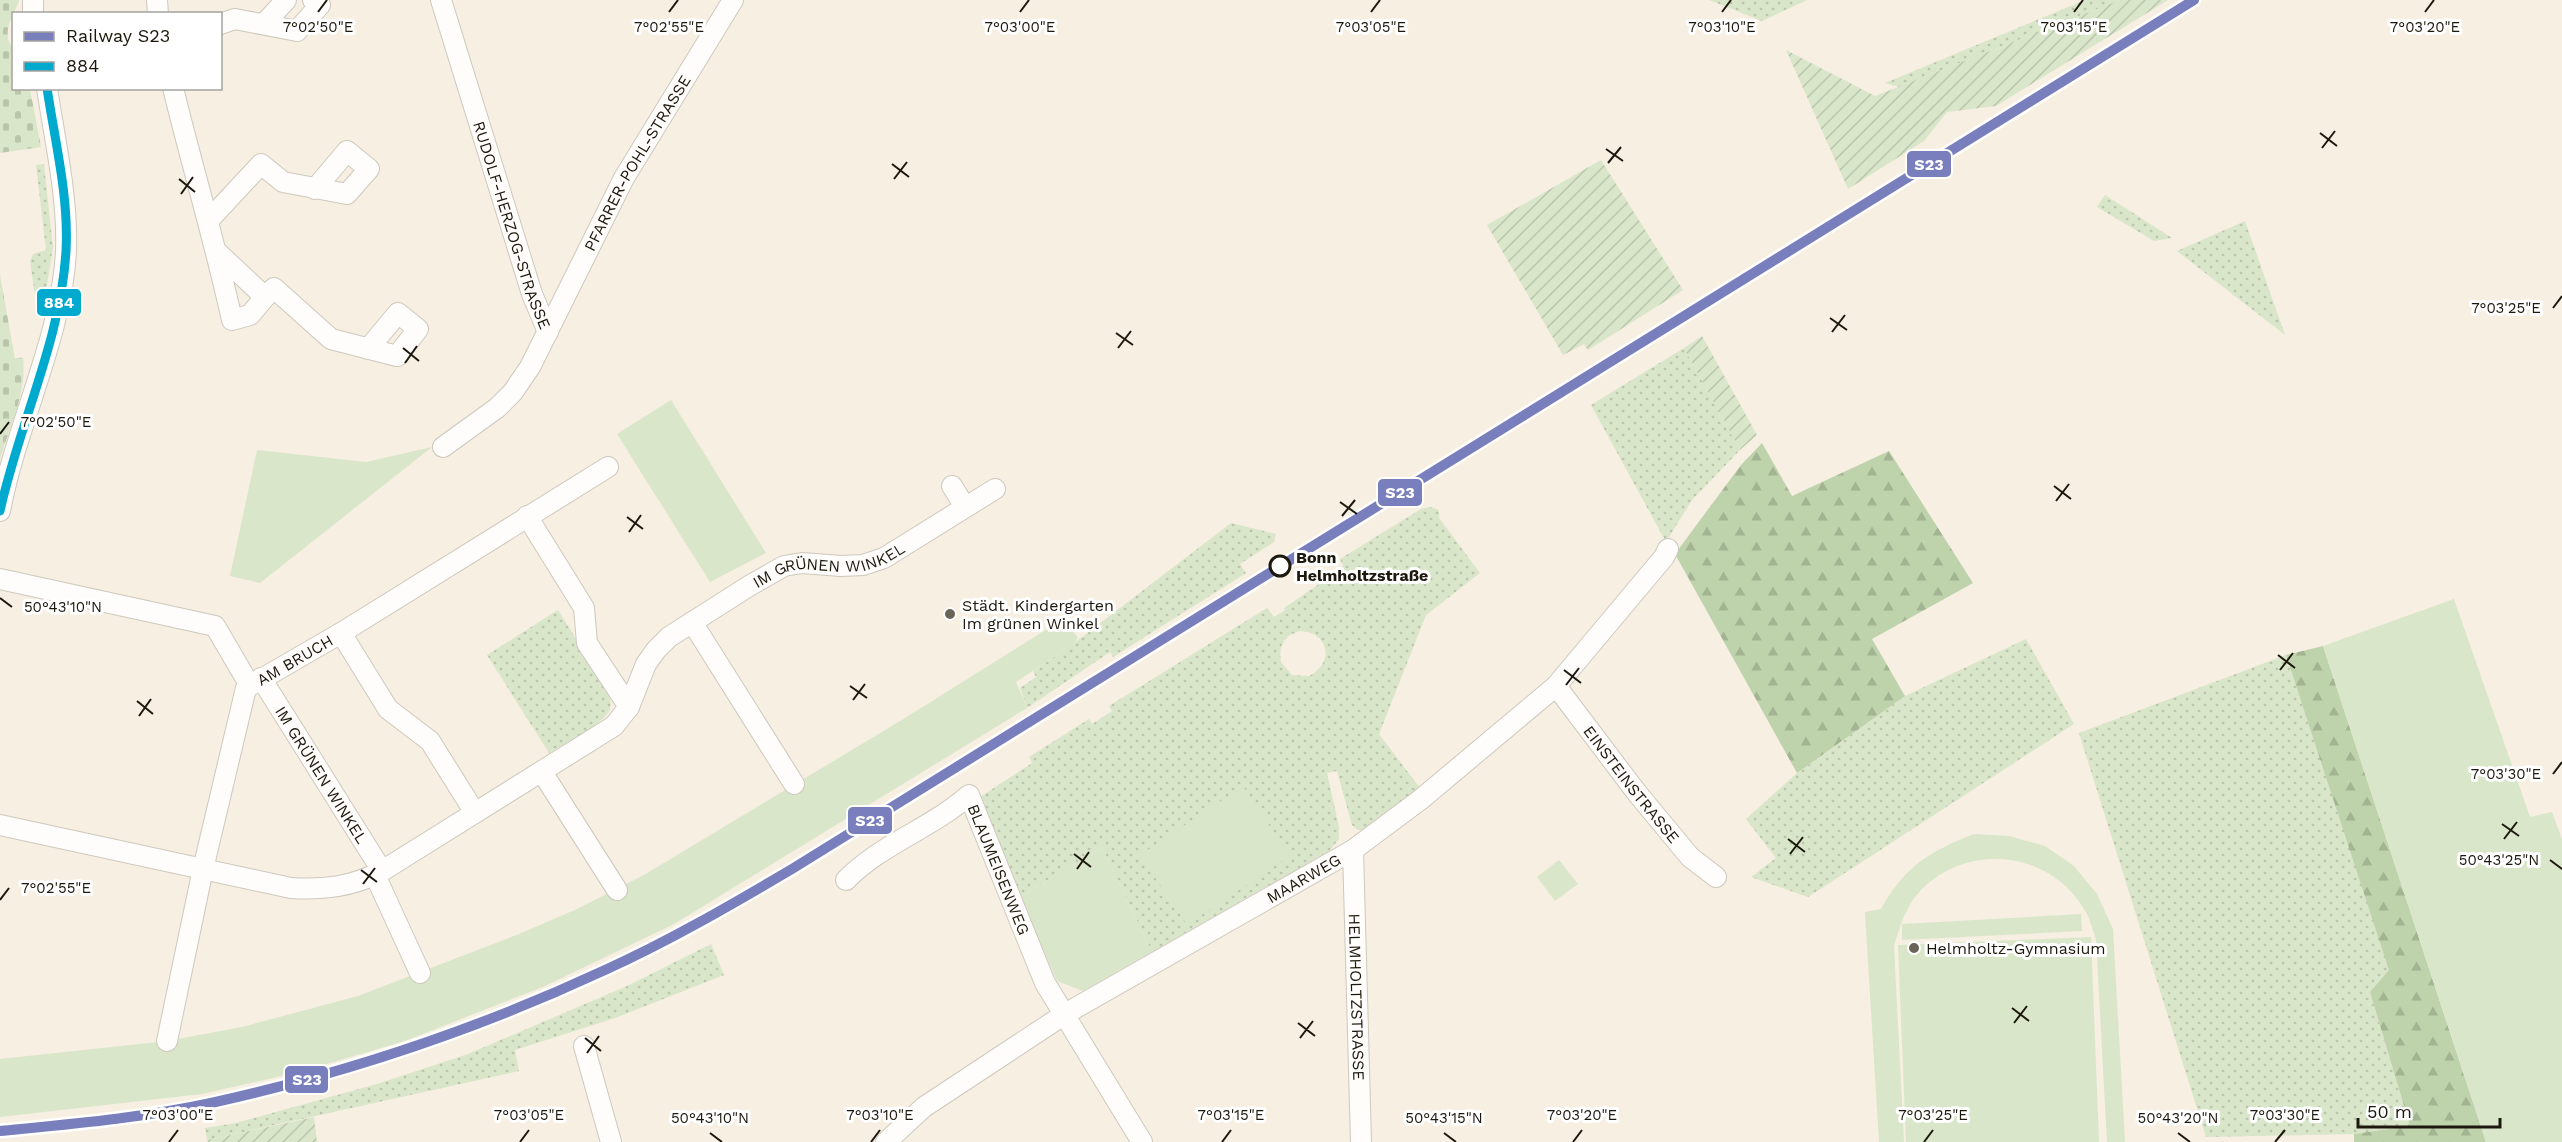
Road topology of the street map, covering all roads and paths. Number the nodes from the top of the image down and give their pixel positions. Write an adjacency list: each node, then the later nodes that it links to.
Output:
1 (286, 0): 6 (street)
2 (313, 0): 6 (street)
3 (441, 0): 13 (street, RUDOLF-HERZOG-STRASSE)
4 (733, 0): 13 (street, PFARRER-POHL-STRASSE)
5 (222, 23): 6 (street)
6 (264, 24)
7 (47, 90): 20 (street)
8 (174, 90): 10 (street)
9 (315, 189): 10 (street)
10 (209, 220): 11 (street)
11 (217, 252): 12 (street); 12 (street)
12 (265, 297): 14 (street)
13 (548, 332): 15 (street, RUDOLF-HERZOG-STRASSE)
14 (368, 349)
15 (442, 447)
16 (608, 467): 21 (street, AM BRUCH)
17 (952, 486): 19 (street)
18 (994, 489): 19 (street, IM GRÜNEN WINKEL)
19 (965, 507): 24 (street, IM GRÜNEN WINKEL)
20 (0, 511)
21 (527, 516): 25 (street, AM BRUCH); 28 (street)
22 (1668, 549): 27 (street, MAARWEG)
23 (0, 579): 26 (street, AM BRUCH)
24 (692, 622): 28 (street, IM GRÜNEN WINKEL); 30 (street)
25 (341, 633): 26 (street, AM BRUCH); 31 (street, AM BRUCH)
26 (255, 681): 34 (street); 35 (street, IM GRÜNEN WINKEL)
27 (1556, 686): 33 (street, MAARWEG); 36 (street, EINSTEINSTRASSE)
28 (629, 707): 29 (street, IM GRÜNEN WINKEL)
29 (542, 772): 31 (street, IM GRÜNEN WINKEL); 38 (street)
30 (794, 784)
31 (475, 813): 35 (street, IM GRÜNEN WINKEL)
32 (0, 825): 34 (street, IM GRÜNEN WINKEL)
33 (1353, 850): 40 (street, MAARWEG); 46 (street, HELMHOLTZSTRASSE)
34 (203, 869): 35 (street, IM GRÜNEN WINKEL); 41 (street)
35 (378, 873): 39 (street, IM GRÜNEN WINKEL)
36 (1716, 877)
37 (846, 880): 40 (street, BLAUMEISENWEG)
38 (617, 890)
39 (420, 973)
40 (1065, 1014): 43 (street); 45 (street, MAARWEG)
41 (167, 1041)
42 (584, 1046): 44 (street)
43 (1136, 1139)
44 (611, 1142)
45 (886, 1142)
46 (1361, 1142)

